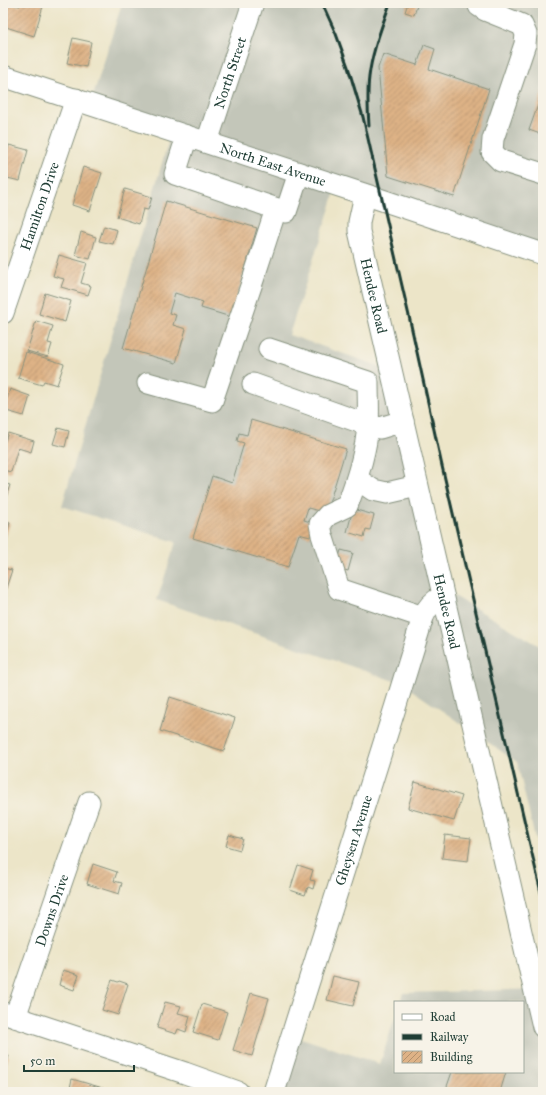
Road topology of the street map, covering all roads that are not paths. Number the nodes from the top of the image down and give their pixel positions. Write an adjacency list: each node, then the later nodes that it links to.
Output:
1 (253, 3): 6 (street, North Street)
2 (480, 3): 8 (street)
3 (3, 76): 4 (street, North East Avenue)
4 (76, 99): 5 (street, North East Avenue); 12 (street, Hamilton Drive)
5 (186, 136): 6 (street, North East Avenue); 10 (street)
6 (207, 142): 7 (street, North East Avenue)
7 (299, 173): 9 (street, North East Avenue); 10 (street)
8 (543, 174)
9 (365, 195): 11 (street, North East Avenue); 16 (street, Hendee Road)
10 (276, 209): 14 (street)
11 (543, 254)
12 (3, 313)
13 (269, 349): 17 (street)
14 (148, 383)
15 (254, 384): 17 (street)
16 (403, 421): 17 (street); 19 (street, Hendee Road)
17 (368, 425): 18 (street)
18 (357, 479): 19 (street); 21 (street)
19 (418, 486): 20 (street, Hendee Road)
20 (443, 596): 21 (street, Gheysen Avenue); 24 (street, Hendee Road)
21 (423, 617): 26 (street, Gheysen Avenue)
22 (89, 802): 23 (street, Downs Drive)
23 (9, 1015): 25 (street)
24 (543, 1027)
25 (238, 1092)
26 (274, 1092)

